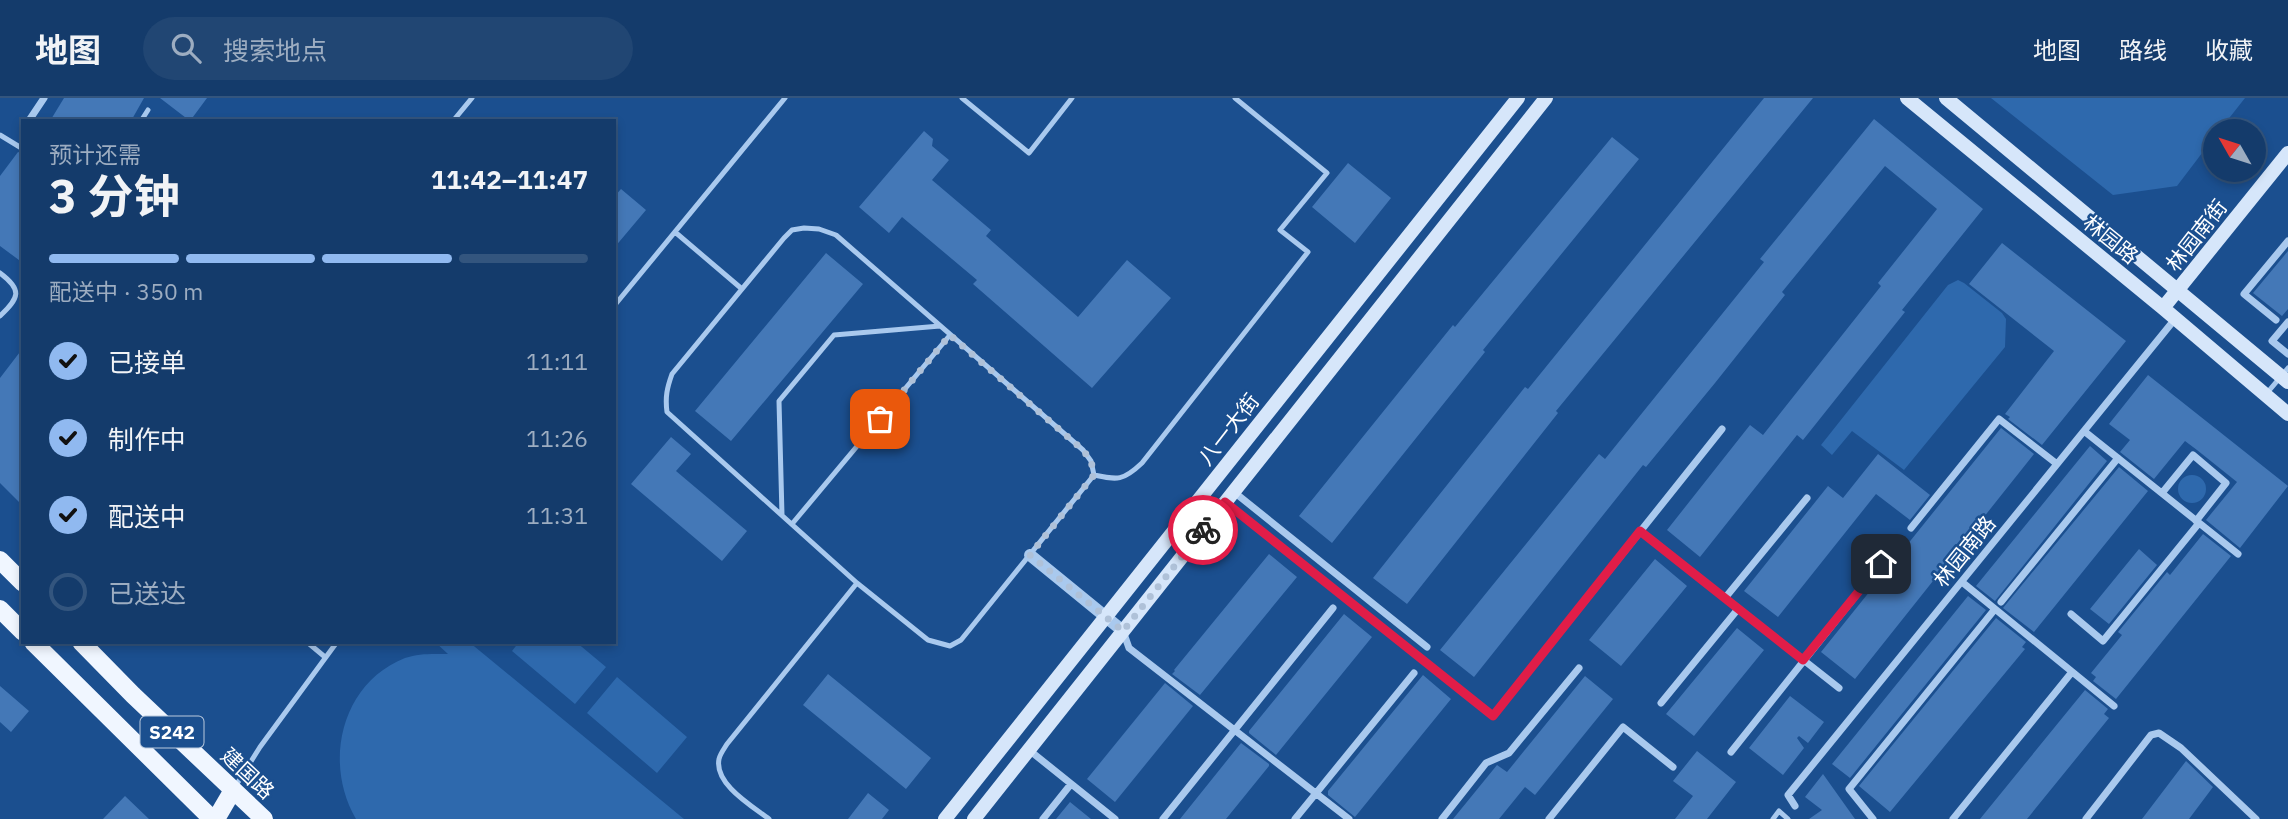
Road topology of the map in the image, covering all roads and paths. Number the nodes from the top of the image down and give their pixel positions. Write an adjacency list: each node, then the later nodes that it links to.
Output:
1 (44, 98): 12 (street)
2 (472, 98): 14 (lane)
3 (785, 98): 18 (lane)
4 (962, 98): 5 (lane)
5 (1072, 98)
6 (1235, 98): 40 (lane)
7 (1518, 98): 63 (main road, 八一大街)
8 (1546, 98): 42 (main road, 八一大街)
9 (1907, 98): 25 (main road, 林园路)
10 (1946, 98): 22 (main road, 林园路)
11 (148, 110): 13 (lane)
12 (30, 119)
13 (142, 119)
14 (455, 119)
15 (0, 135): 16 (lane)
16 (21, 148)
17 (2288, 153): 22 (main road, 林园南街)
18 (675, 232): 21 (lane); 24 (lane)
19 (2288, 241): 28 (street)
20 (0, 273): 23 (lane)
21 (742, 289): 30 (lane); 44 (lane)
22 (2179, 290): 25 (main road, 林园南街); 33 (main road, 林园路)
23 (20, 291): 26 (lane)
24 (616, 304)
25 (2163, 309): 27 (main road, 林园路)
26 (0, 316)
27 (2175, 319): 34 (main road, 林园路); 37 (street, 林园南路)
28 (2276, 320)
29 (2288, 322): 32 (street)
30 (940, 326): 31 (lane); 44 (lane)
31 (950, 335): 40 (lane); 46 (lane)
32 (2288, 354)
33 (2286, 375): 34 (lane)
34 (2265, 395): 35 (main road, 林园路)
35 (2288, 414)
36 (1722, 429): 48 (street)
37 (2084, 431): 38 (street); 39 (street, 林园南路)
38 (2118, 458): 41 (street); 57 (street)
39 (2057, 464): 47 (street); 54 (street, 林园南路)
40 (1094, 475): 51 (lane)
41 (2162, 493): 45 (street); 45 (street)
42 (1229, 497): 48 (street); 65 (main road, 八一大街); 70 (street)
43 (1807, 498): 56 (street)
44 (782, 515): 46 (lane)
45 (2198, 522): 50 (street); 62 (street)
46 (792, 524): 55 (lane)
47 (1912, 528)
48 (1640, 531): 56 (street)
49 (1897, 544): 72 (street)
50 (2238, 554)
51 (1030, 555): 55 (lane); 63 (street)
52 (0, 560): 53 (main road)
53 (21, 581)
54 (1962, 582): 59 (street); 86 (street, 林园南路)
55 (857, 583): 89 (lane)
56 (1725, 598): 60 (street)
57 (2001, 601)
58 (1333, 608): 79 (street)
59 (1995, 608): 74 (street); 101 (street)
60 (1738, 609): 72 (street); 77 (street)
61 (0, 610): 64 (main road)
62 (2071, 614)
63 (1106, 617): 65 (street); 90 (main road, 八一大街)
64 (21, 630)
65 (1123, 631): 79 (street); 80 (main road, 八一大街)
66 (35, 644): 87 (main road, S242)
67 (83, 644): 84 (main road, 建国路 / S242)
68 (309, 644): 71 (lane)
69 (335, 644): 71 (lane)
70 (1427, 648)
71 (325, 657): 84 (lane)
72 (1803, 660): 76 (street); 81 (street)
73 (1579, 668): 97 (street)
74 (2072, 672): 78 (street); 102 (street)
75 (1414, 673): 85 (street)
76 (1839, 688)
77 (1661, 703)
78 (2114, 706)
79 (1235, 730): 85 (street); 94 (street)
80 (1029, 750): 83 (street); 91 (main road, 八一大街)
81 (1731, 752)
82 (1673, 767): 98 (street)
83 (1071, 784): 92 (street); 93 (street)
84 (233, 790): 87 (main road); 88 (main road, 建国路 / S242)
85 (1316, 793): 95 (street); 96 (street)
86 (1795, 806)
87 (214, 819)
88 (264, 819)
89 (769, 819)
90 (945, 819)
91 (974, 819)
92 (1043, 819)
93 (1115, 819)
94 (1163, 819)
95 (1295, 819)
96 (1349, 819)
97 (1442, 819)
98 (1549, 819)
99 (1773, 819): 100 (lane)
100 (1788, 819)
101 (1873, 819)
102 (1953, 819)
103 (2085, 819): 104 (street)
104 (2256, 819)

